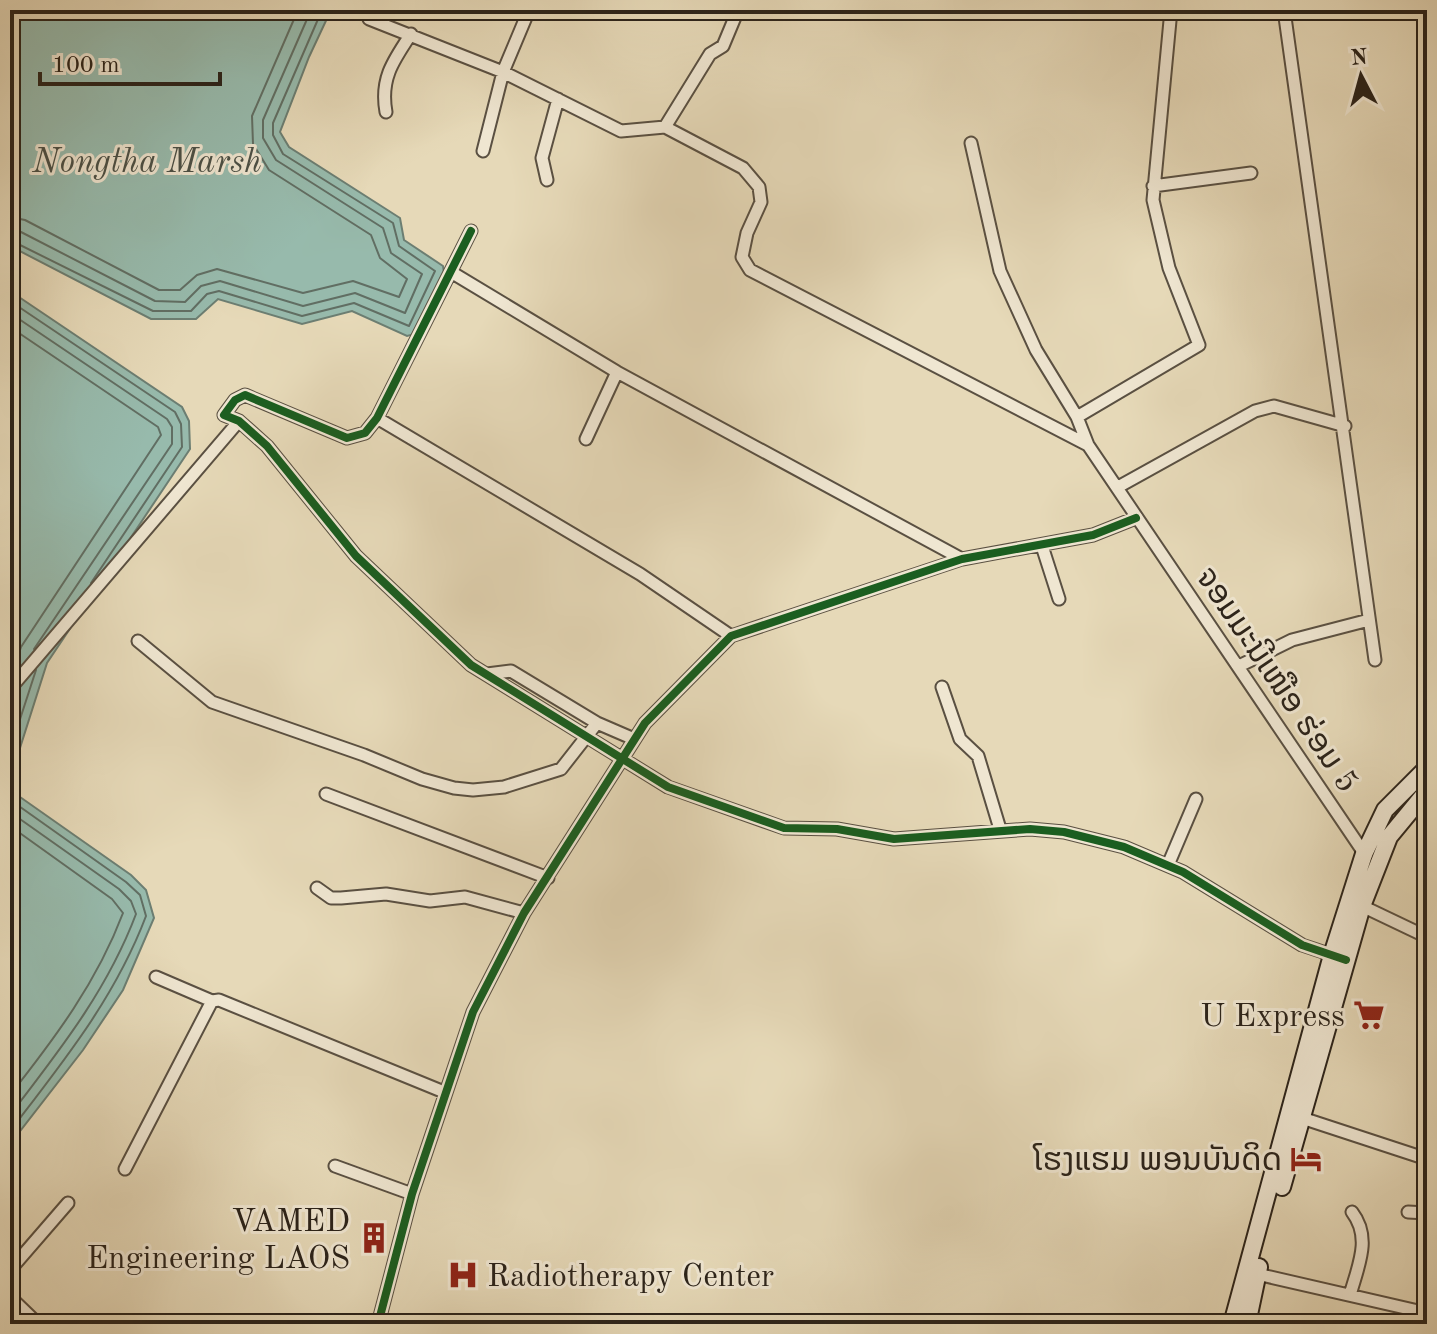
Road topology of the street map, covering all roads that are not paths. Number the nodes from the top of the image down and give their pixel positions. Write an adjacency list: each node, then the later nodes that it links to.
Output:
1 (529, 10): 7 (street)
2 (738, 10): 10 (street)
3 (1171, 10): 15 (street)
4 (1284, 10): 22 (street)
5 (369, 19): 6 (street)
6 (411, 34): 7 (street); 9 (street)
7 (503, 72): 8 (street); 12 (street)
8 (558, 99): 10 (street); 14 (street)
9 (386, 112)
10 (665, 127): 24 (street)
11 (971, 143): 19 (street)
12 (483, 151)
13 (1251, 173): 15 (street)
14 (547, 180)
15 (1153, 186): 19 (street)
16 (471, 231): 17 (street)
17 (451, 272): 18 (street); 20 (street)
18 (617, 372): 23 (street); 28 (street)
19 (1077, 417): 24 (street)
20 (377, 418): 21 (street); 31 (street)
21 (239, 421): 35 (street); 37 (street)
22 (1345, 426): 25 (street); 30 (street)
23 (586, 439)
24 (1088, 445): 25 (street, ຈອມມະນີເໜືອ ຮ່ອມ 5)
25 (1118, 487): 26 (street, ຈອມມະນີເໜືອ ຮ່ອມ 5)
26 (1136, 518): 27 (street); 34 (street, ຈອມມະນີເໜືອ ຮ່ອມ 5)
27 (1042, 546): 28 (street); 29 (street)
28 (962, 559): 31 (street)
29 (1059, 599)
30 (1369, 620): 33 (street); 34 (street)
31 (731, 636): 40 (street)
32 (138, 641): 39 (street)
33 (1375, 660)
34 (1239, 666): 47 (street, ຈອມມະນີເໜືອ ຮ່ອມ 5)
35 (487, 674): 38 (street); 39 (street)
36 (942, 687): 46 (street)
37 (10, 689)
38 (597, 723): 39 (street); 40 (street)
39 (587, 739): 41 (street)
40 (634, 739): 41 (street)
41 (621, 758): 46 (street); 50 (street)
42 (1427, 768): 47 (main road)
43 (1427, 791): 49 (main road)
44 (326, 794): 50 (street)
45 (1196, 799): 48 (street)
46 (1000, 829): 48 (street)
47 (1364, 854): 49 (street, ຈອມມະນີເໜືອ ຮ່ອມ 5); 55 (main road)
48 (1168, 865): 55 (street)
49 (1376, 868): 52 (main road)
50 (548, 878): 53 (street)
51 (317, 888): 53 (street)
52 (1362, 906): 54 (street); 55 (main road)
53 (524, 913): 58 (street)
54 (1427, 937)
55 (1339, 958): 59 (main road); 75 (main road)
56 (156, 977): 57 (street)
57 (212, 1001): 58 (street); 62 (street)
58 (444, 1092): 63 (street)
59 (1302, 1118): 60 (street); 69 (main road)
60 (1427, 1159)
61 (335, 1166): 63 (street)
62 (125, 1169)
63 (412, 1194): 74 (street)
64 (68, 1203): 68 (street)
65 (1352, 1212): 70 (street)
66 (1408, 1212): 67 (street)
67 (1427, 1213)
68 (10, 1270)
69 (1257, 1274): 70 (street); 76 (main road)
70 (1350, 1295): 72 (street)
71 (10, 1297): 73 (street)
72 (1427, 1313)
73 (38, 1324)
74 (378, 1324)
75 (1232, 1324)
76 (1247, 1324)

